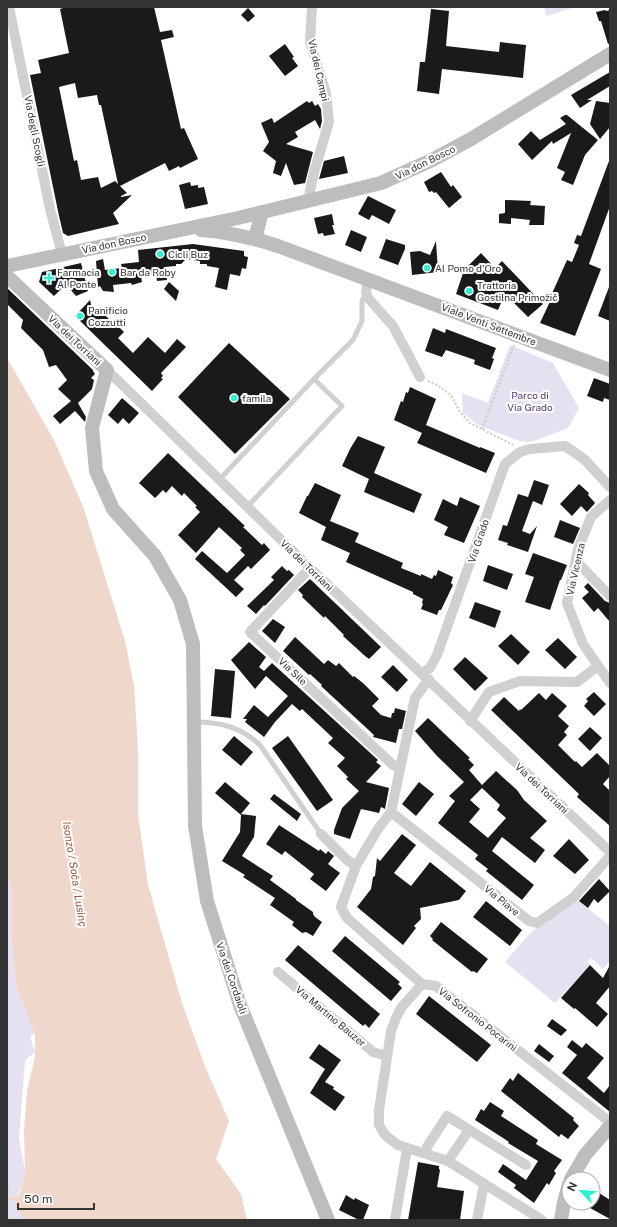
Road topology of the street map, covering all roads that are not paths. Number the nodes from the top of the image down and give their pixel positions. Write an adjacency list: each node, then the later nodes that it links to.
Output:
1 (10, 7): 9 (street, Via degli Scogli)
2 (312, 7): 4 (street, Via dei Campi)
3 (610, 54): 4 (street, Via don Bosco)
4 (310, 201): 5 (street, Via don Bosco)
5 (262, 212): 6 (street, Via don Bosco); 8 (street)
6 (220, 226): 7 (street, Viale Venti Settembre); 8 (street, Viale Venti Settembre)
7 (188, 229): 9 (street, Via don Bosco)
8 (258, 240): 12 (street, Viale Venti Settembre)
9 (62, 254): 10 (street, Via don Bosco)
10 (7, 266)
11 (7, 276): 13 (street, Via dei Torriani)
12 (367, 285): 14 (street, Viale Venti Settembre); 15 (street); 16 (lane)
13 (107, 370): 17 (street, Via dei Torriani); 28 (street, Via dei Cordaioli)
14 (610, 370)
15 (420, 377)
16 (314, 379): 17 (lane); 20 (lane)
17 (219, 480): 20 (street, Via dei Torriani)
18 (610, 487): 25 (street, Via Grado)
19 (610, 500): 21 (street, Via Vicenza)
20 (247, 507): 22 (street, Via dei Torriani)
21 (576, 561): 23 (street); 24 (street, Via Vicenza)
22 (310, 568): 25 (street, Via dei Torriani); 29 (street, Via Sile)
23 (610, 596)
24 (598, 666): 26 (street, Via Vicenza); 27 (street)
25 (425, 676): 27 (street, Via dei Torriani); 29 (street)
26 (610, 683)
27 (470, 721): 32 (street, Via dei Torriani)
28 (193, 722): 31 (lane); 47 (street, Via dei Cordaioli)
29 (400, 768): 30 (street)
30 (391, 812): 33 (street, Via Piave); 34 (street)
31 (321, 834): 34 (street)
32 (610, 852)
33 (610, 856)
34 (356, 866): 36 (street, Via Sofronio Pocarini)
35 (278, 972): 37 (street, Via Martino Bauzer)
36 (422, 984): 37 (street); 38 (street, Via Sofronio Pocarini)
37 (387, 1056): 41 (street)
38 (610, 1122)
39 (610, 1126): 45 (street)
40 (469, 1130): 42 (street); 43 (street); 44 (street)
41 (407, 1149): 42 (street); 48 (street)
42 (425, 1153): 43 (street)
43 (448, 1161): 46 (street)
44 (526, 1165)
45 (576, 1171)
46 (484, 1184): 49 (street); 50 (street)
47 (328, 1220)
48 (395, 1220)
49 (477, 1220)
50 (542, 1220)

